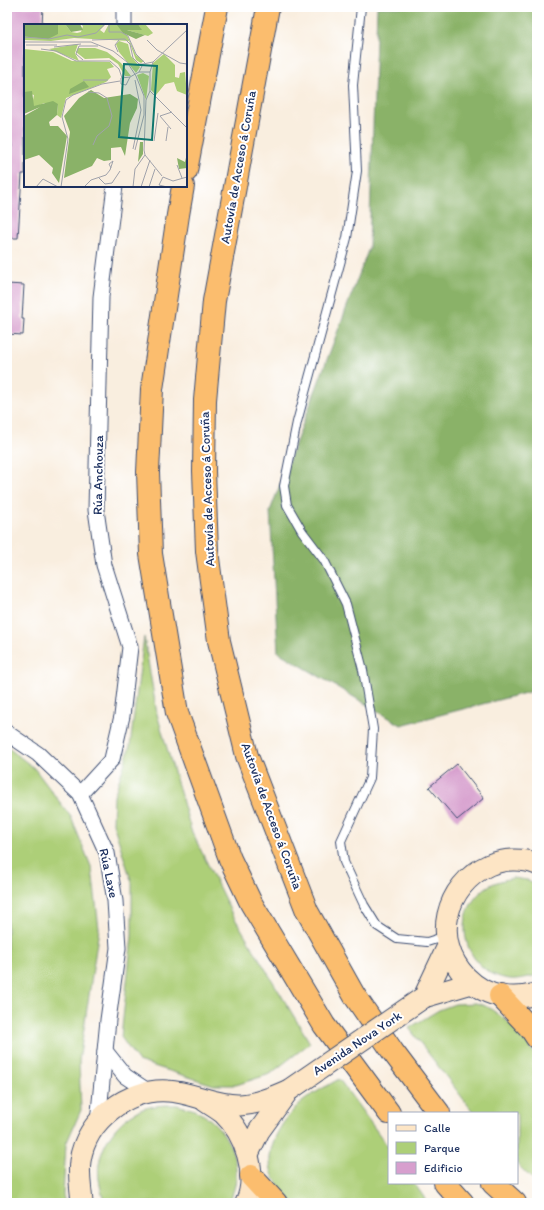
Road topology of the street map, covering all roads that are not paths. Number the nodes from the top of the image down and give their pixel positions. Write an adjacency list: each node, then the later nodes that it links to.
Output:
1 (124, 7): 5 (street)
2 (218, 7): 6 (highway)
3 (268, 7): 23 (highway, Autovía de Acceso á Coruña)
4 (361, 7): 12 (lane)
5 (124, 24)
6 (187, 166)
7 (115, 187): 10 (street, Rúa Anchouza)
8 (183, 187): 22 (highway)
9 (7, 733): 10 (street, Rúa Laxe)
10 (80, 794): 18 (street, Rúa Laxe)
11 (537, 864): 12 (main road)
12 (447, 941): 13 (main road); 16 (main road)
13 (472, 983): 15 (main road); 16 (main road, Avenida Nova York)
14 (537, 994): 15 (main road)
15 (500, 996): 17 (highway)
16 (424, 997): 19 (main road, Avenida Nova York, bridge)
17 (537, 1038)
18 (105, 1051): 20 (street); 24 (street, Rúa Laxe)
19 (289, 1090): 21 (main road); 25 (main road)
20 (149, 1092): 21 (main road); 24 (main road)
21 (203, 1100): 25 (main road)
22 (388, 1112)
23 (438, 1112)
24 (98, 1122): 30 (main road)
25 (248, 1154): 26 (main road)
26 (251, 1176): 31 (main road); 32 (highway)
27 (435, 1184): 33 (highway)
28 (446, 1184): 34 (highway)
29 (494, 1184): 35 (highway)
30 (82, 1202)
31 (246, 1203)
32 (276, 1203)
33 (448, 1203)
34 (463, 1203)
35 (515, 1203)

